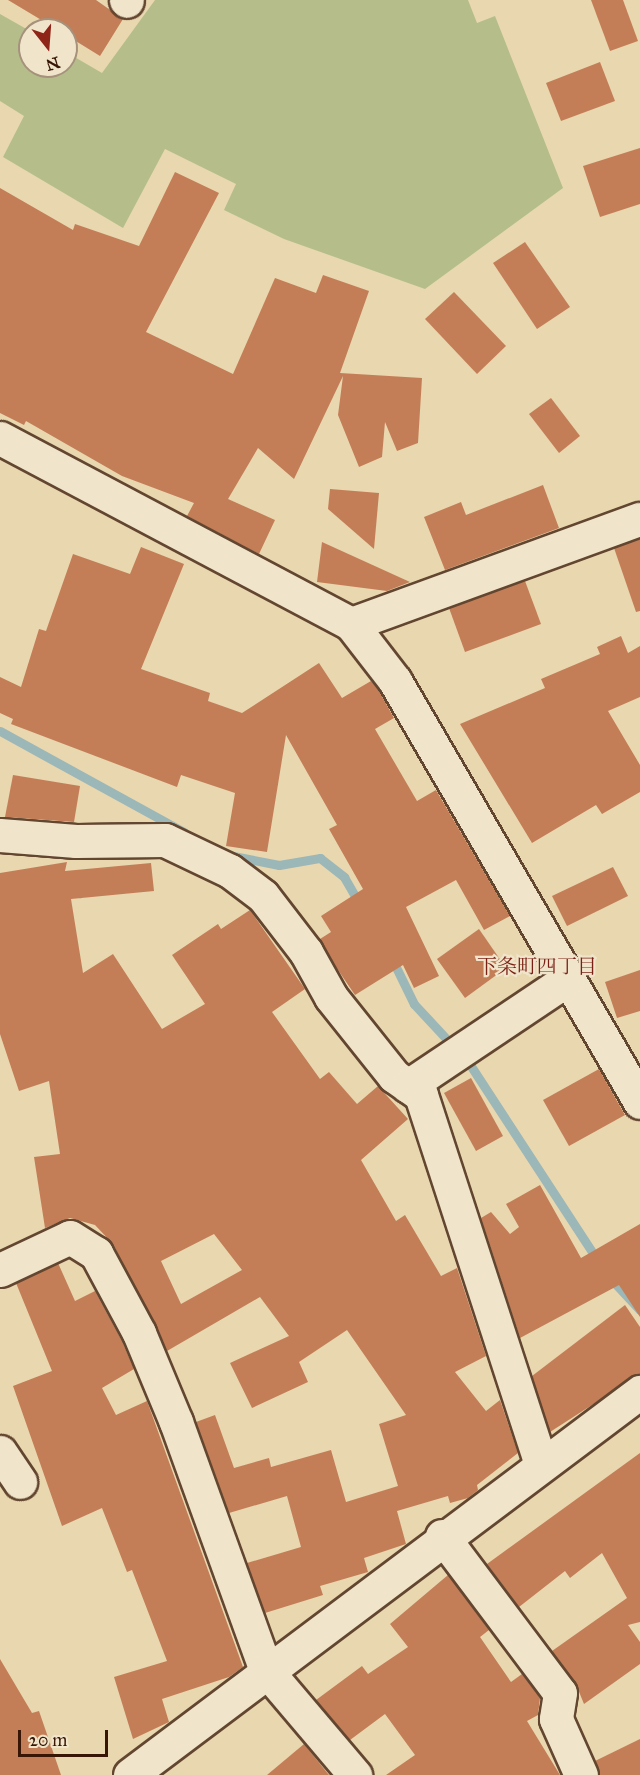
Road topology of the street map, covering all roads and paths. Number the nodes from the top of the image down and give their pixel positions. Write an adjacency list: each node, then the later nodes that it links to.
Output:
1 (0, 438): 3 (lane)
2 (640, 519): 3 (lane)
3 (351, 624): 5 (lane)
4 (0, 835): 6 (lane)
5 (568, 979): 6 (lane); 7 (lane)
6 (408, 1086): 11 (lane)
7 (640, 1102)
8 (0, 1270): 14 (lane)
9 (640, 1392): 11 (lane)
10 (0, 1452): 12 (lane)
11 (541, 1464): 13 (lane)
12 (20, 1482)
13 (442, 1536): 14 (lane); 18 (lane)
14 (266, 1670): 15 (lane); 17 (lane)
15 (162, 1764): 16 (lane)
16 (130, 1775)
17 (355, 1775)
18 (581, 1775)

